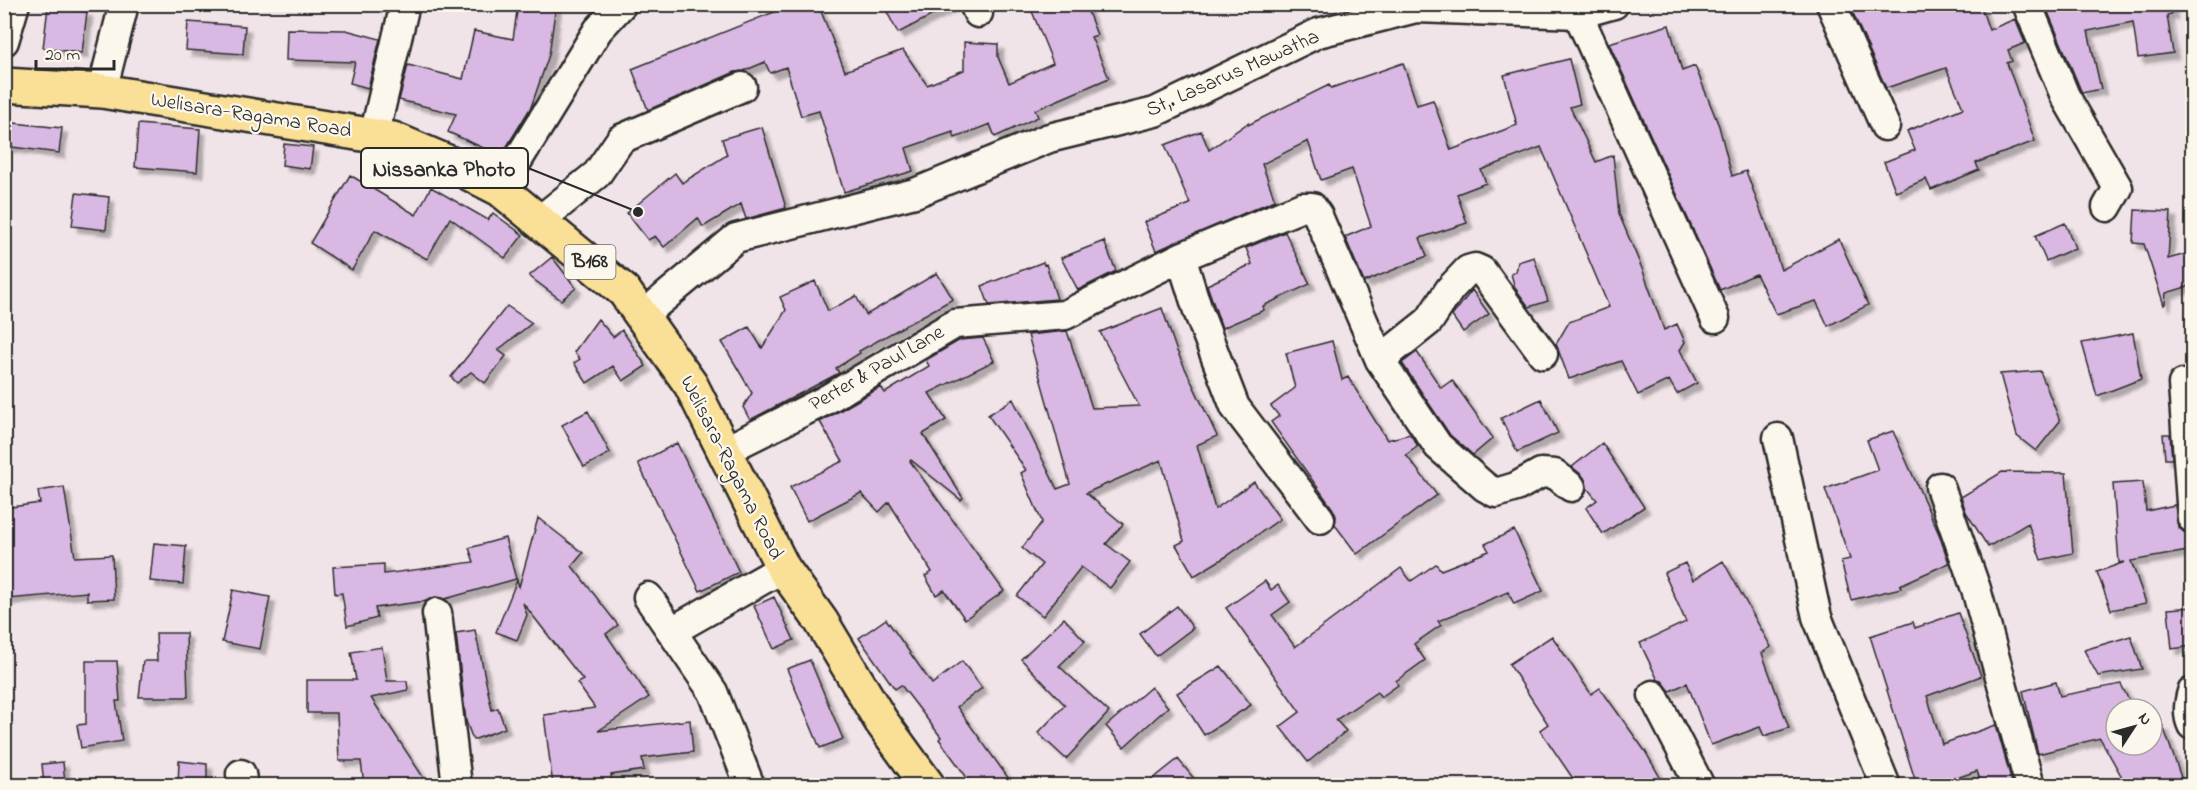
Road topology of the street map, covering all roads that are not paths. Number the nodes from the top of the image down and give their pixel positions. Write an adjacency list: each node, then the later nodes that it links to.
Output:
1 (15, 4): 9 (street)
2 (124, 4): 12 (street)
3 (405, 4): 14 (street)
4 (622, 4): 15 (street)
5 (1614, 4): 8 (street, St,. Lasarus Mawatha)
6 (1831, 4): 13 (street)
7 (2027, 4): 16 (street)
8 (1578, 14): 19 (street, St,. Lasarus Mawatha); 20 (street)
9 (4, 41)
10 (4, 85): 12 (main road, Welisara-Ragama Road / B168)
11 (742, 87): 17 (street)
12 (102, 91): 14 (main road, Welisara-Ragama Road / B168)
13 (1885, 126)
14 (374, 136): 15 (main road, Welisara-Ragama Road / B168)
15 (500, 189): 17 (main road, Welisara-Ragama Road / B168)
16 (2107, 207)
17 (539, 221): 19 (main road, Welisara-Ragama Road / B168)
18 (1181, 257): 22 (street, Perter & Paul Lane); 25 (street, Perter & Paul Lane); 29 (street)
19 (642, 316): 25 (main road, Welisara-Ragama Road / B168)
20 (1715, 318)
21 (1543, 354): 22 (street)
22 (1380, 360): 26 (street)
23 (2183, 384): 28 (street)
24 (1778, 438): 41 (street)
25 (724, 451): 30 (main road, Welisara-Ragama Road / B168)
26 (1571, 487)
27 (1940, 487): 42 (street)
28 (2193, 518)
29 (1320, 519)
30 (783, 568): 33 (street); 39 (main road, Welisara-Ragama Road / B168)
31 (648, 597): 33 (street)
32 (436, 613): 37 (street)
33 (672, 631): 38 (street)
34 (2193, 692): 36 (street)
35 (1653, 695): 40 (street)
36 (2193, 725)
37 (457, 786)
38 (750, 786)
39 (928, 786)
40 (1700, 786)
41 (1886, 786)
42 (2030, 786)

